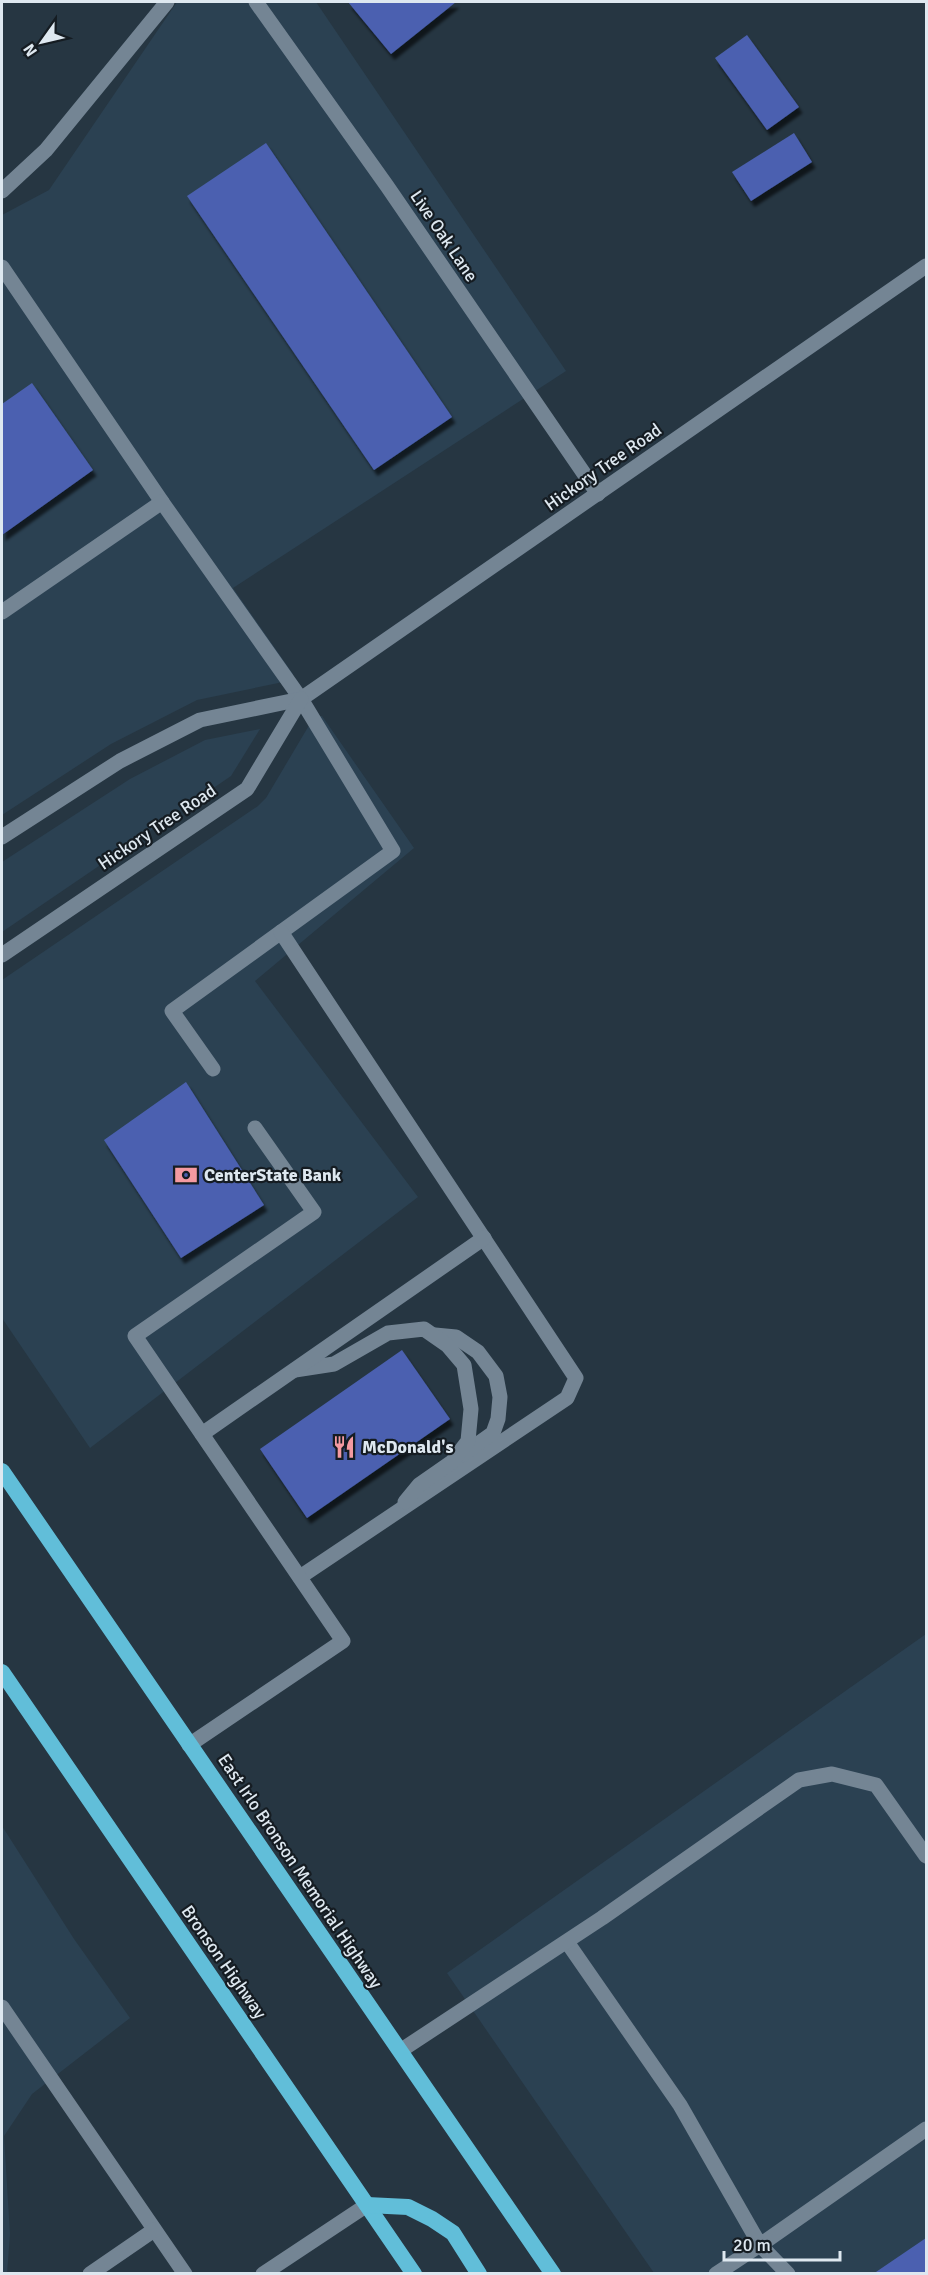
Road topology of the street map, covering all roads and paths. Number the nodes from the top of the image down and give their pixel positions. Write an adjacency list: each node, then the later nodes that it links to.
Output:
1 (167, 2): 3 (street)
2 (256, 2): 6 (street, Live Oak Lane)
3 (2, 190)
4 (927, 266): 6 (street, Hickory Tree Road)
5 (2, 267): 7 (street)
6 (598, 494): 9 (street, Hickory Tree Road)
7 (162, 502): 8 (street); 9 (street)
8 (2, 612)
9 (301, 699): 10 (street, Hickory Tree Road); 11 (street); 12 (street, Hickory Tree Road)
10 (2, 837)
11 (281, 932): 13 (street); 15 (street)
12 (2, 955)
13 (213, 1069)
14 (255, 1128): 18 (street)
15 (484, 1238): 17 (street); 21 (street)
16 (434, 1335): 17 (street); 19 (street); 19 (street)
17 (295, 1370): 18 (street)
18 (202, 1434): 22 (street)
19 (452, 1462): 21 (street)
20 (2, 1471): 24 (highway, East Irlo Bronson Memorial Highway)
21 (396, 1514): 22 (street)
22 (300, 1577): 24 (street)
23 (2, 1672): 30 (highway, Bronson Highway)
24 (189, 1745): 28 (highway, East Irlo Bronson Memorial Highway)
25 (927, 1856): 26 (street)
26 (567, 1942): 28 (street); 32 (street)
27 (2, 2007): 31 (street)
28 (400, 2051): 38 (highway, East Irlo Bronson Memorial Highway)
29 (927, 2129): 32 (street)
30 (367, 2205): 35 (street); 36 (highway, Bronson Highway); 37 (highway)
31 (154, 2230): 33 (street); 34 (street)
32 (760, 2245): 39 (street); 40 (street)
33 (90, 2274)
34 (185, 2274)
35 (263, 2274)
36 (414, 2274)
37 (479, 2274)
38 (553, 2274)
39 (716, 2274)
40 (788, 2274)

